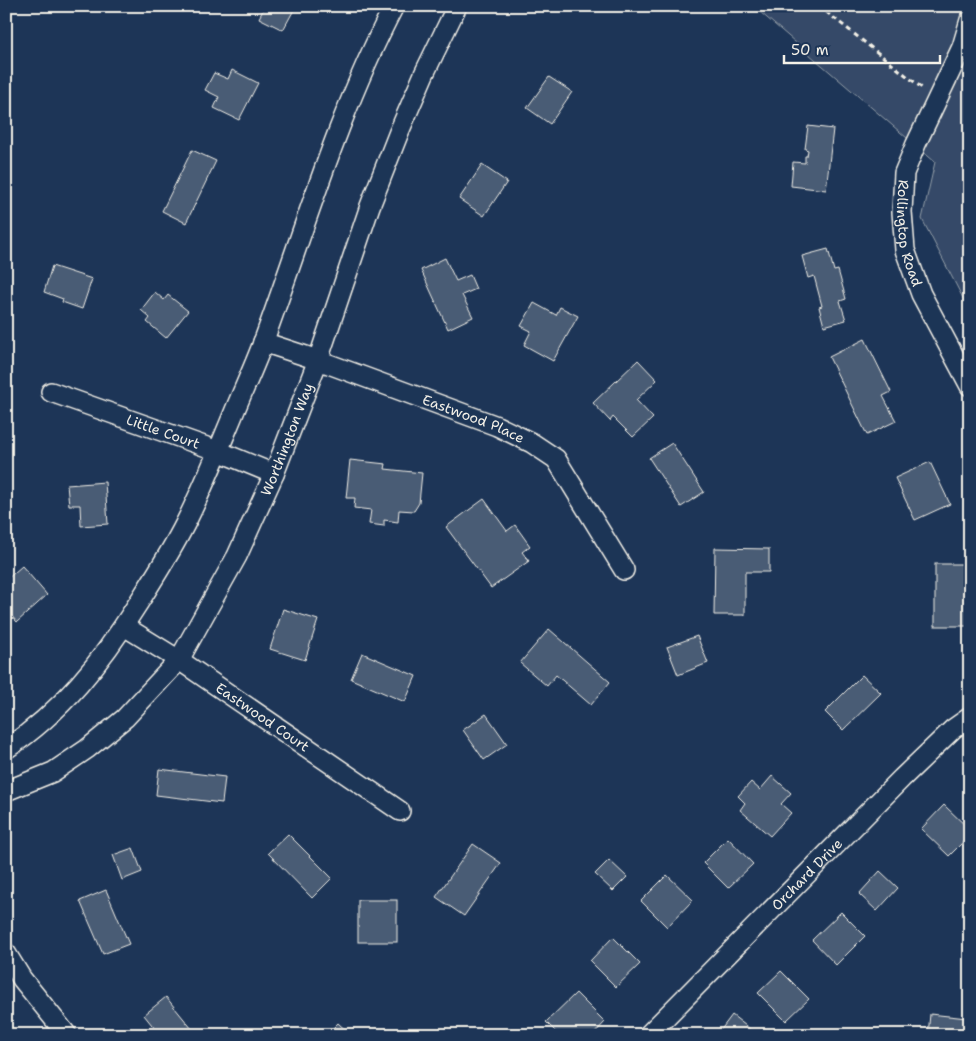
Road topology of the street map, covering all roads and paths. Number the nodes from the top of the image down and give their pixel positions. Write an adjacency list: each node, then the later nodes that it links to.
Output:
1 (394, 6): 6 (street)
2 (457, 6): 7 (street, Worthington Way)
3 (819, 6): 5 (path)
4 (970, 20): 5 (street, Rollingtop Road)
5 (938, 101): 8 (street, Rollingtop Road)
6 (263, 342): 7 (street, Eastwood Place); 10 (street)
7 (318, 360): 11 (street, Worthington Way); 12 (street, Eastwood Place)
8 (970, 386)
9 (51, 392): 10 (street, Little Court)
10 (218, 451): 11 (street, Little Court); 13 (street)
11 (274, 474): 14 (street, Worthington Way)
12 (624, 570)
13 (124, 626): 14 (street, Eastwood Court); 16 (street)
14 (179, 660): 17 (street, Worthington Way); 18 (street, Eastwood Court)
15 (970, 717): 21 (street, Orchard Drive)
16 (6, 749)
17 (6, 792)
18 (400, 811)
19 (6, 953): 20 (street)
20 (67, 1035)
21 (648, 1035)

